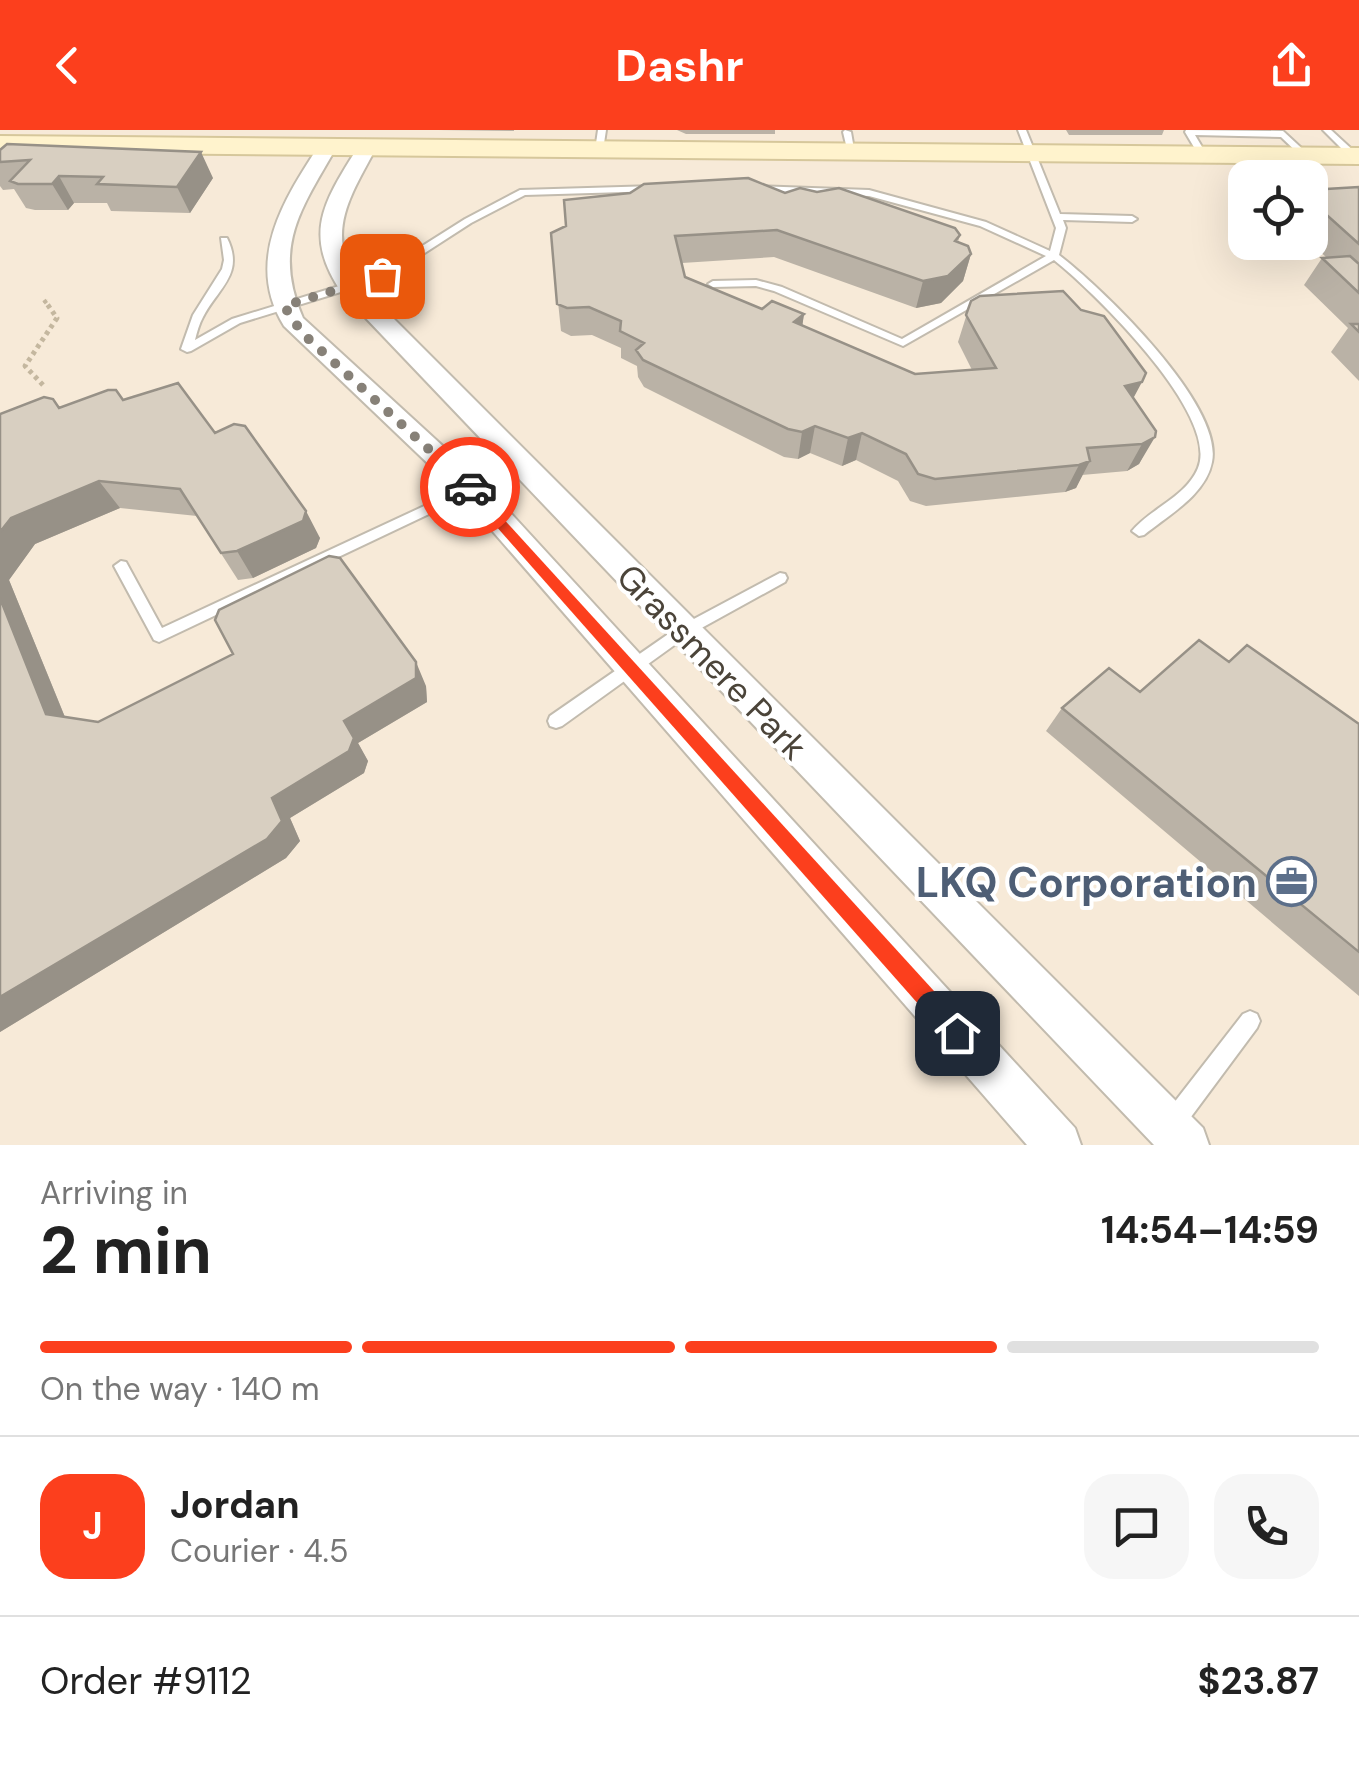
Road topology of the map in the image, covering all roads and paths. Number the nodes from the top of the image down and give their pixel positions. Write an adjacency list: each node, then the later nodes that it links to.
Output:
1 (1326, 131): 9 (lane)
2 (163, 138): 6 (street); 7 (street)
3 (600, 140): 4 (street); 8 (street)
4 (849, 142): 5 (street)
5 (1027, 142): 9 (street); 12 (lane)
6 (0, 144)
7 (326, 148): 8 (street); 19 (street, Grassmere Park)
8 (367, 148): 17 (street, Grassmere Park)
9 (1357, 156)
10 (664, 188): 17 (lane)
11 (740, 189): 15 (lane)
12 (1057, 217): 13 (lane); 15 (lane)
13 (1132, 219)
14 (224, 240): 19 (lane)
15 (1054, 256): 16 (lane); 23 (lane)
16 (713, 284)
17 (350, 288): 19 (lane); 21 (street, Grassmere Park)
18 (44, 300): 20 (path)
19 (284, 306): 22 (street, Grassmere Park)
20 (43, 385)
21 (521, 465): 22 (lane); 26 (street, Grassmere Park)
22 (472, 489): 24 (lane); 27 (street, Grassmere Park)
23 (1140, 531)
24 (121, 566)
25 (780, 578): 26 (lane)
26 (682, 632): 27 (lane); 30 (street, Grassmere Park)
27 (630, 668): 28 (lane); 31 (street, Grassmere Park)
28 (556, 721)
29 (1250, 1020): 30 (lane)
30 (1177, 1136)
31 (1058, 1145)

